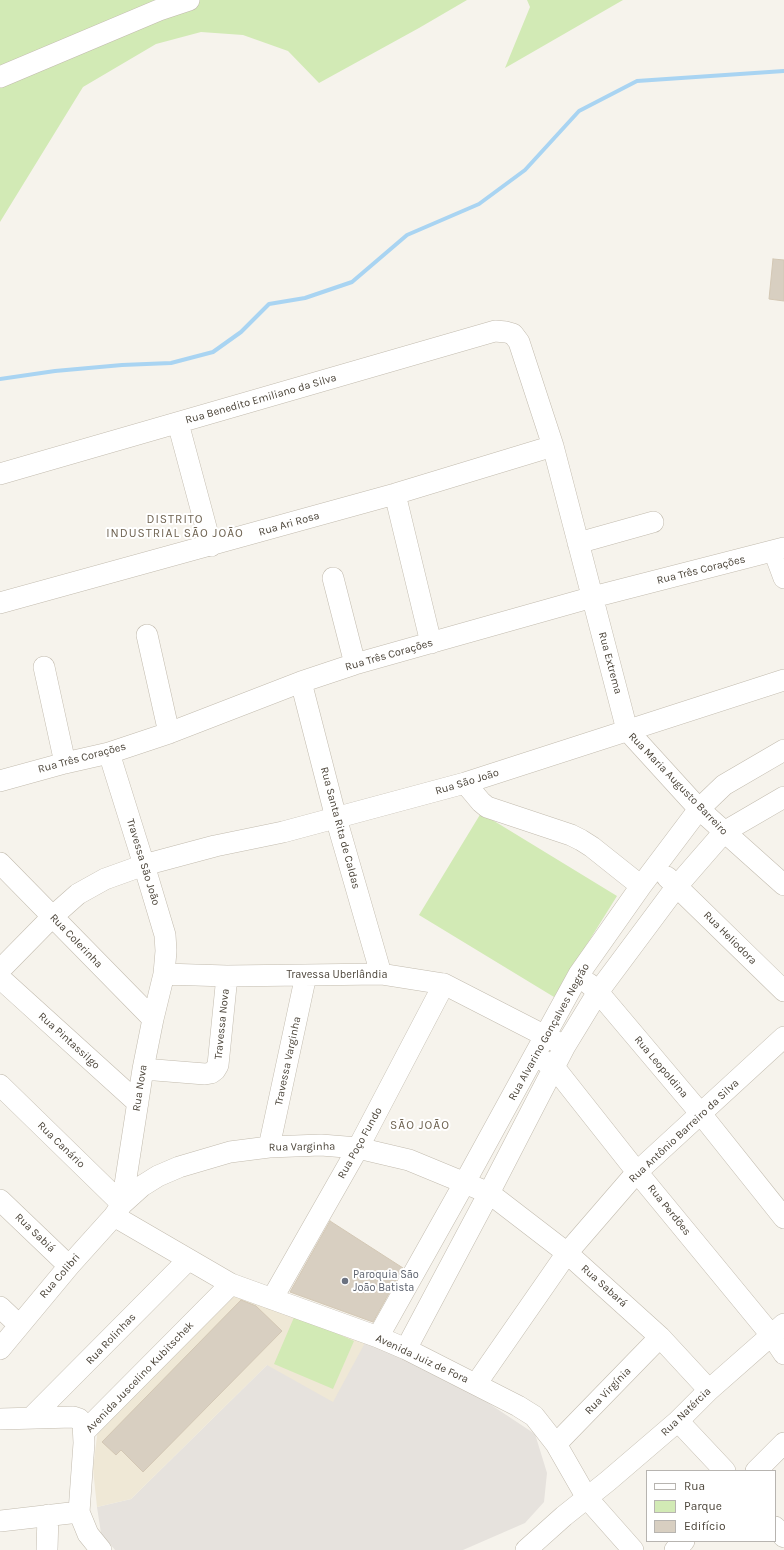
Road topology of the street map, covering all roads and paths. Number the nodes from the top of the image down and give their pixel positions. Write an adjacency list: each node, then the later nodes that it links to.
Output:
1 (189, 0): 2 (street)
2 (0, 77)
3 (519, 342): 4 (street, Rua Benedito Emiliano da Silva); 5 (street, Rua Extrema)
4 (178, 423): 6 (street, Rua Benedito Emiliano da Silva); 10 (street)
5 (553, 446): 7 (street, Rua Ari Rosa); 9 (street, Rua Extrema)
6 (0, 474)
7 (395, 494): 10 (street, Rua Ari Rosa); 17 (street)
8 (653, 522): 9 (street)
9 (578, 543): 14 (street, Rua Extrema)
10 (211, 546): 15 (street, Rua Ari Rosa)
11 (779, 550): 13 (street); 14 (street, Rua Três Corações)
12 (333, 578): 18 (street)
13 (784, 578)
14 (593, 597): 17 (street, Rua Três Corações); 22 (street, Rua Extrema)
15 (0, 603)
16 (147, 635): 23 (street)
17 (431, 643): 18 (street, Rua Três Corações)
18 (354, 664): 21 (street, Rua Três Corações)
19 (44, 667): 26 (street)
20 (784, 680): 22 (street, Rua São João)
21 (301, 682): 23 (street, Rua Três Corações); 31 (street, Rua Santa Rita de Caldas)
22 (627, 730): 28 (street, Rua São João); 30 (street, Rua Maria Augusto Barreiro)
23 (169, 733): 25 (street, Rua Três Corações)
24 (784, 750): 30 (street, Rua Alvarino Gonçalves Negrão)
25 (108, 753): 26 (street, Rua Três Corações); 34 (street, Travessa São João)
26 (65, 763): 27 (street, Rua Três Corações)
27 (0, 781)
28 (465, 783): 31 (street, Rua São João); 37 (street)
29 (784, 797): 32 (street, Rua Alvarino Gonçalves Negrão)
30 (699, 809): 32 (street, Rua Maria Augusto Barreiro); 35 (street, Rua Alvarino Gonçalves Negrão)
31 (336, 818): 34 (street, Rua São João); 42 (street, Rua Santa Rita de Caldas)
32 (724, 832): 36 (street, Rua Maria Augusto Barreiro); 38 (street, Rua Alvarino Gonçalves Negrão)
33 (0, 863): 39 (street, Rua Colerinha)
34 (144, 864): 39 (street, Rua São João); 41 (street, Travessa São João)
35 (656, 866): 37 (street, Rua Alvarino Gonçalves Negrão); 38 (street, Rua Heliodora)
36 (784, 885)
37 (641, 886): 43 (street, Rua Alvarino Gonçalves Negrão)
38 (676, 886): 48 (street, Rua Heliodora); 49 (street, Rua Alvarino Gonçalves Negrão)
39 (52, 917): 40 (street, Rua São João); 50 (street, Rua Colerinha)
40 (0, 970)
41 (164, 974): 45 (street, Travessa Uberlândia); 50 (street, Rua Nova)
42 (381, 974): 44 (street, Travessa Uberlândia); 47 (street, Travessa Uberlândia)
43 (579, 974): 49 (street, Rua Leopoldina); 51 (street, Rua Alvarino Gonçalves Negrão)
44 (306, 975): 45 (street, Travessa Uberlândia); 60 (street, Travessa Varginha)
45 (227, 976): 56 (street, Travessa Nova)
46 (0, 978): 58 (street, Rua Pintassilgo)
47 (444, 984): 51 (street, Travessa Uberlândia); 61 (street, Rua Poço Fundo)
48 (784, 991)
49 (598, 992): 53 (street, Rua Alvarino Gonçalves Negrão); 59 (street, Rua Leopoldina)
50 (153, 1019): 56 (street, Rua Nova)
51 (545, 1035): 53 (street, Travessa Uberlândia); 54 (street, Rua Alvarino Gonçalves Negrão)
52 (784, 1037): 59 (street, Rua Antônio Barreiro da Silva)
53 (565, 1046): 55 (street, Rua Alvarino Gonçalves Negrão)
54 (534, 1056): 55 (street); 63 (street, Rua Alvarino Gonçalves Negrão)
55 (554, 1067): 62 (street, Rua Perdões); 64 (street, Rua Alvarino Gonçalves Negrão)
56 (143, 1069): 58 (street, Rua Nova)
57 (0, 1085): 66 (street, Rua Canário)
58 (138, 1103): 66 (street, Rua Nova)
59 (701, 1114): 62 (street, Rua Antônio Barreiro da Silva); 67 (street, Rua Leopoldina)
60 (269, 1147): 61 (street, Rua Varginha); 66 (street, Rua Varginha)
61 (358, 1148): 63 (street, Rua Varginha); 72 (street, Rua Poço Fundo)
62 (637, 1172): 68 (street, Rua Antônio Barreiro da Silva); 75 (street, Rua Perdões)
63 (465, 1182): 64 (street, Rua Varginha); 76 (street, Rua Alvarino Gonçalves Negrão)
64 (489, 1193): 68 (street, Rua Sabará); 79 (street, Rua Alvarino Gonçalves Negrão)
65 (0, 1200): 70 (street, Rua Sabiá)
66 (118, 1210): 69 (street, Avenida Juiz de Fora); 70 (street, Rua Colibri)
67 (784, 1218)
68 (567, 1253): 77 (street, Rua Sabará); 81 (street, Rua Antônio Barreiro da Silva)
69 (188, 1260): 71 (street, Avenida Juiz de Fora); 83 (street, Rua Rolinhas)
70 (69, 1266): 74 (street, Rua Colibri)
71 (231, 1284): 72 (street, Avenida Juiz de Fora); 86 (street, Avenida Juscelino Kubitschek)
72 (272, 1300): 76 (street, Avenida Juiz de Fora)
73 (0, 1307): 74 (street)
74 (19, 1325): 78 (street, Rua Colibri)
75 (778, 1330): 80 (street, Rua Perdões); 82 (street, Rua Natércia)
76 (378, 1337): 79 (street, Avenida Juiz de Fora)
77 (660, 1337): 82 (street, Rua Sabará); 88 (street, Rua Virgínia)
78 (0, 1349)
79 (406, 1349): 81 (street, Avenida Juiz de Fora)
80 (784, 1354)
81 (476, 1384): 88 (street, Avenida Juiz de Fora)
82 (708, 1390): 85 (street, Rua Natércia)
83 (32, 1417): 84 (street); 86 (street)
84 (0, 1419)
85 (678, 1421): 89 (street); 91 (street, Rua Natércia)
86 (84, 1432): 92 (street, Avenida Juscelino Kubitschek)
87 (784, 1443): 90 (street)
88 (556, 1444): 91 (street, Avenida Juiz de Fora)
89 (724, 1470)
90 (757, 1470)
91 (587, 1498): 100 (street, Rua Natércia); 101 (street, Avenida Juiz de Fora)
92 (79, 1512): 93 (street); 99 (street, Avenida Juscelino Kubitschek)
93 (48, 1515): 94 (street); 98 (street)
94 (0, 1521)
95 (776, 1528): 96 (street)
96 (784, 1537)
97 (683, 1542): 102 (street)
98 (47, 1550)
99 (101, 1550)
100 (526, 1550)
101 (633, 1550)
102 (675, 1550)

